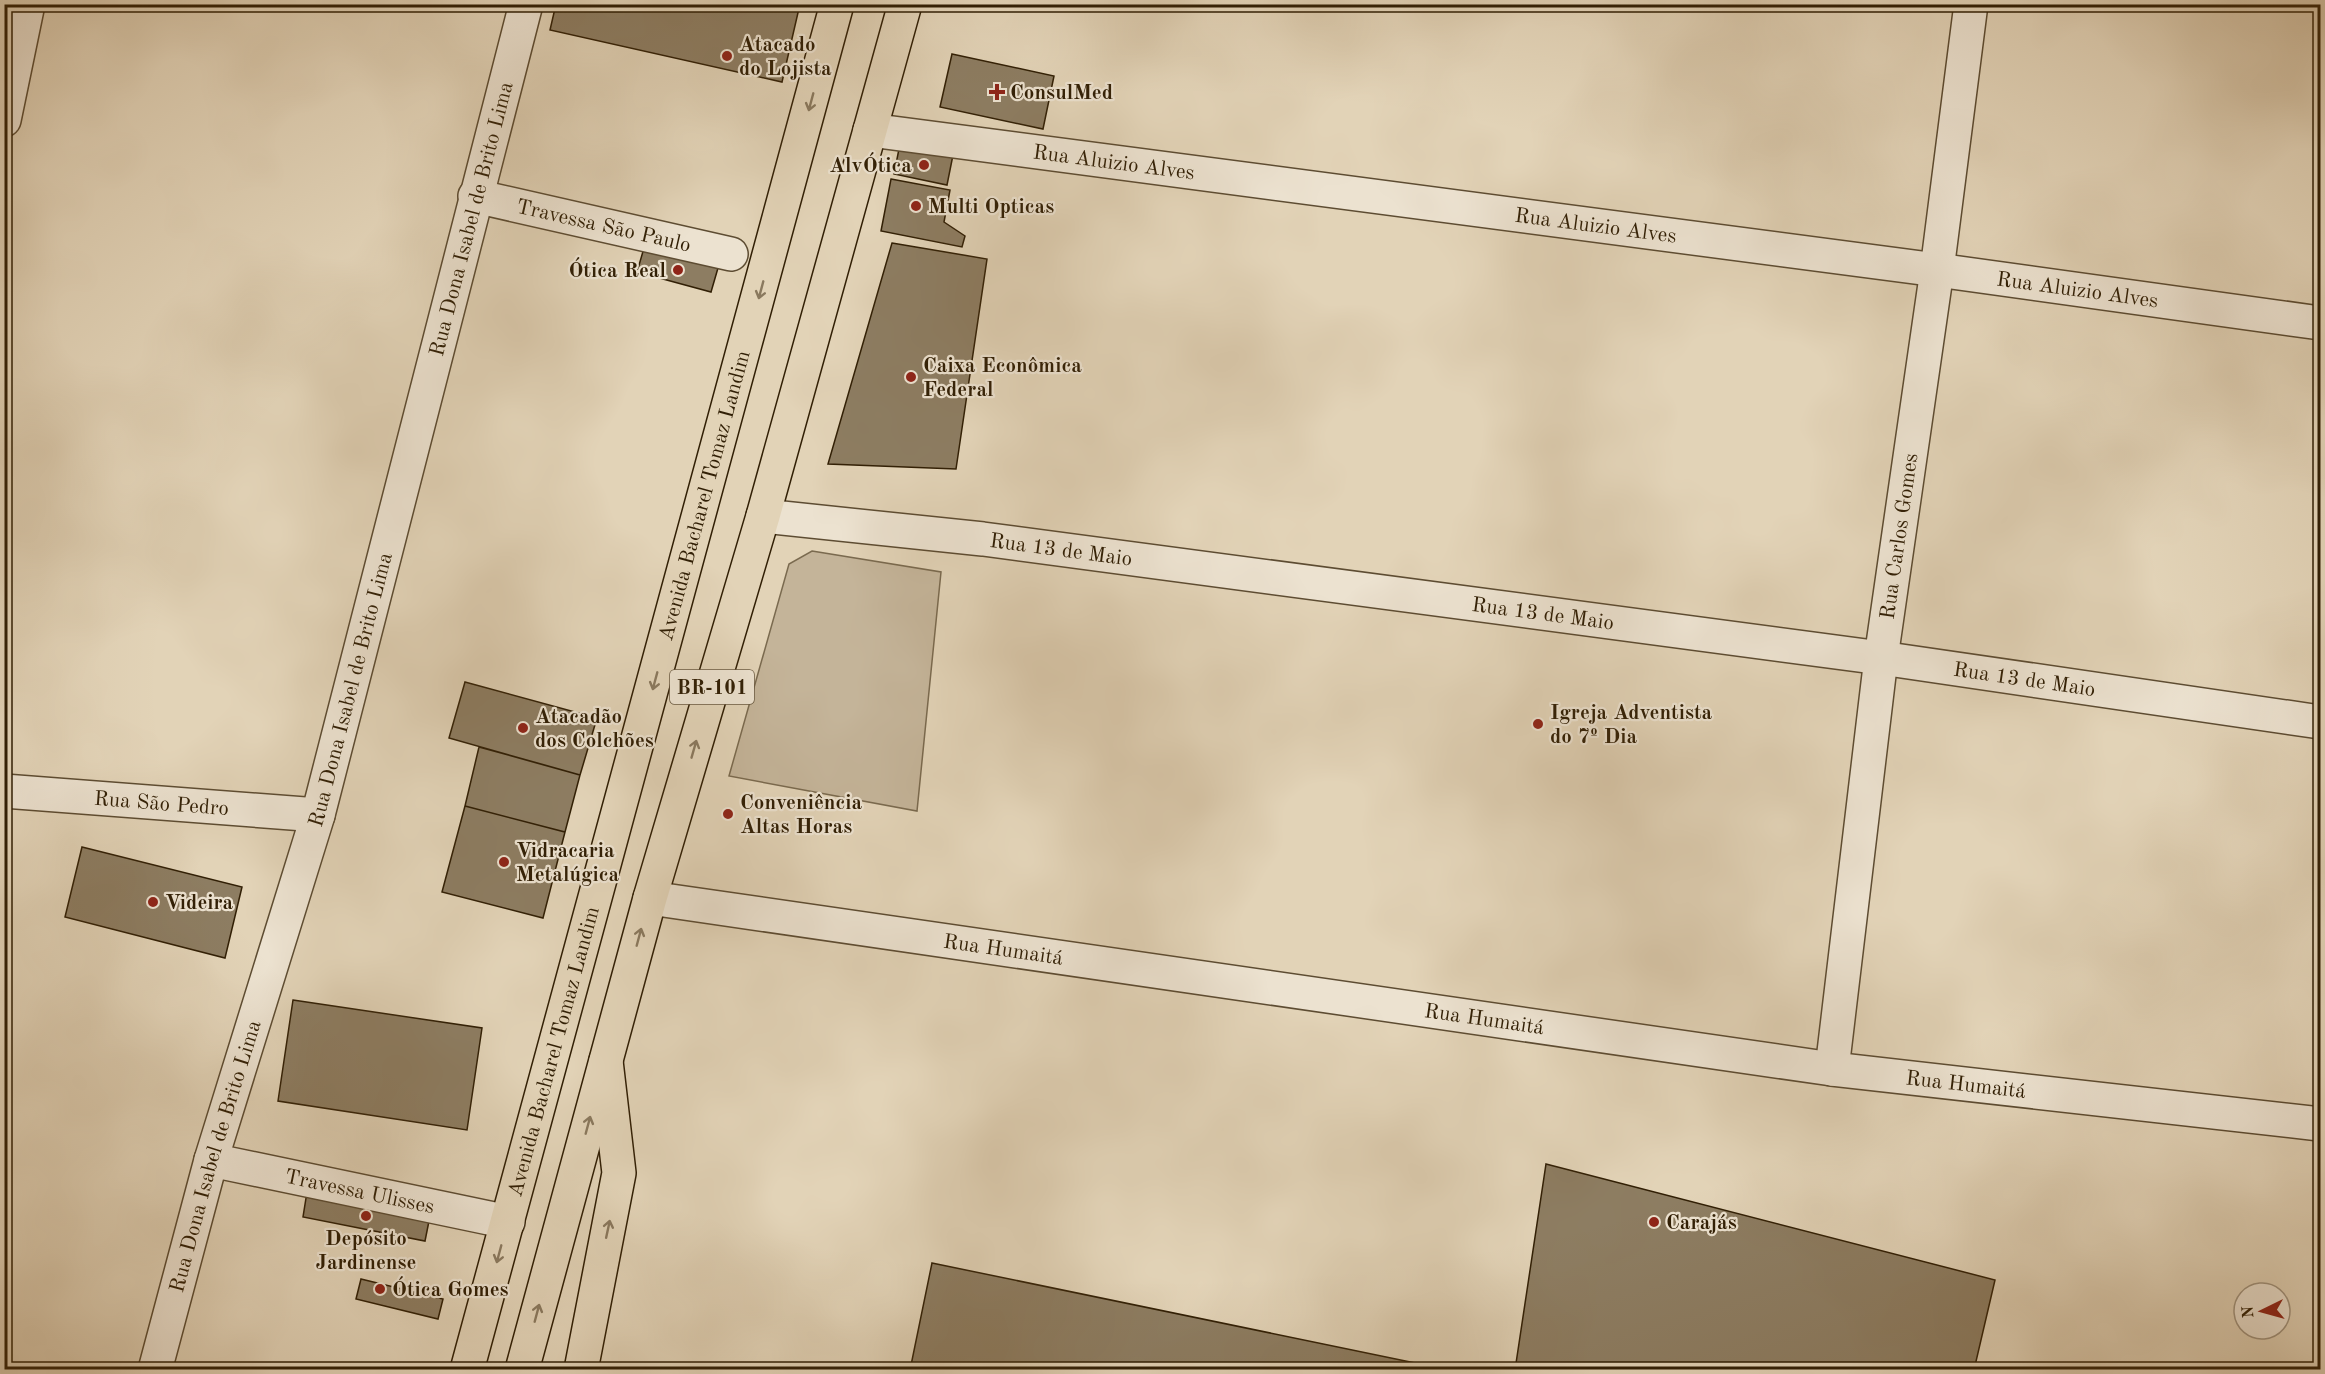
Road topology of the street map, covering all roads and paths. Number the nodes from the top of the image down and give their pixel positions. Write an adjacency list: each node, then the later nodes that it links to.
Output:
1 (28, 4): 6 (street)
2 (526, 4): 8 (street, Rua Dona Isabel de Brito Lima)
3 (837, 4): 22 (main road, Avenida Bacharel Tomaz Landim / BR-101, one-way to 22)
4 (905, 4): 7 (main road, BR-101)
5 (1971, 4): 10 (street, Rua Carlos Gomes)
6 (4, 120)
7 (870, 130): 10 (street, Rua Aluizio Alves); 12 (main road, BR-101)
8 (475, 196): 9 (street, Travessa São Paulo); 16 (street, Rua Dona Isabel de Brito Lima)
9 (731, 254)
10 (1937, 270): 11 (street, Rua Aluizio Alves); 13 (street, Rua Carlos Gomes)
11 (2320, 323)
12 (763, 516): 13 (street, Rua 13 de Maio); 17 (main road, BR-101, one-way to 12)
13 (1881, 658): 14 (street, Rua 13 de Maio); 19 (street, Rua Carlos Gomes)
14 (2320, 722)
15 (4, 791): 16 (street, Rua São Pedro)
16 (318, 815): 21 (street, Rua Dona Isabel de Brito Lima)
17 (650, 898): 18 (main road, BR-101, one-way to 17); 19 (street, Rua Humaitá)
18 (606, 1059): 25 (main road, BR-101, one-way to 18); 26 (main road, one-way to 18)
19 (1832, 1069): 20 (street, Rua Humaitá)
20 (2320, 1124)
21 (212, 1160): 22 (street, Travessa Ulisses); 23 (street, Rua Dona Isabel de Brito Lima)
22 (508, 1222): 24 (main road, Avenida Bacharel Tomaz Landim / BR-101, one-way to 24)
23 (155, 1370)
24 (467, 1370)
25 (522, 1370)
26 (580, 1370)

